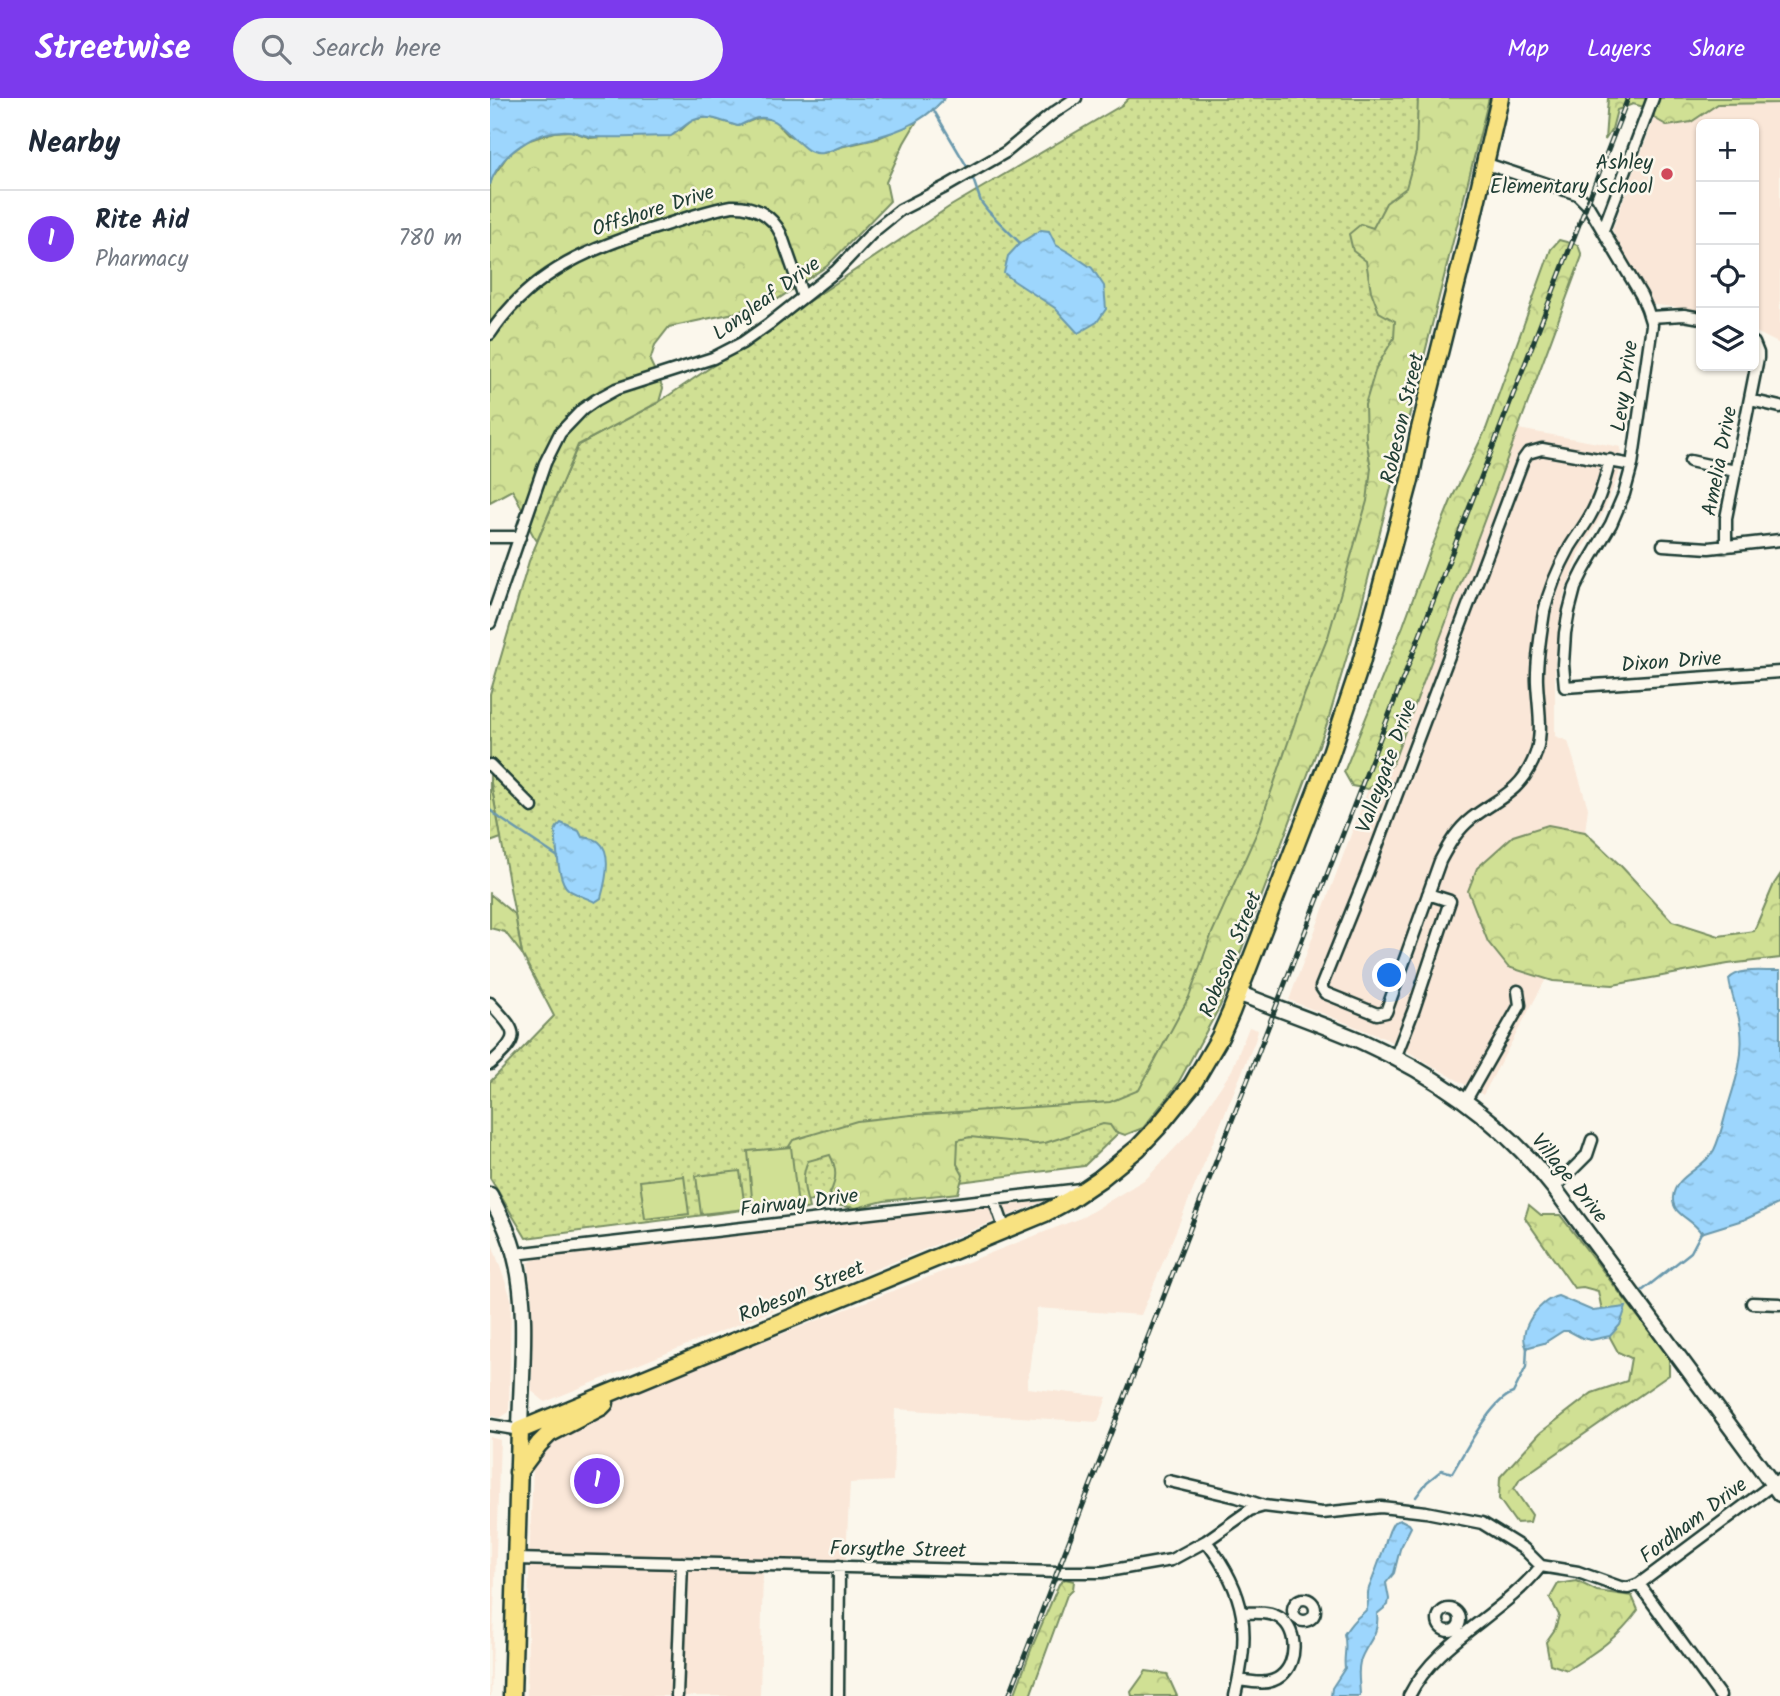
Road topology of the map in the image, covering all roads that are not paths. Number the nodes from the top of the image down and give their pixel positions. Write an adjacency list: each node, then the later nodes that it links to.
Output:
1 (1076, 98): 6 (street, Longleaf Drive)
2 (1500, 98): 4 (main road, Robeson Street)
3 (1653, 98): 5 (street)
4 (1484, 163): 5 (street, Levy Drive); 29 (main road, Robeson Street)
5 (1603, 230): 7 (street, Levy Drive)
6 (803, 297): 9 (street, Offshore Drive); 18 (street, Longleaf Drive)
7 (1650, 317): 8 (street); 15 (street, Levy Drive)
8 (1696, 317)
9 (490, 334)
10 (1756, 371): 11 (street, Amelia Drive)
11 (1750, 400): 12 (street); 16 (street, Amelia Drive)
12 (1780, 407)
13 (1610, 460): 15 (street, Valleygate Drive); 27 (street, Valleygate Drive); 27 (street, Valleygate Drive)
14 (1690, 461): 16 (street)
15 (1632, 464): 24 (street, Levy Drive)
16 (1735, 471): 21 (street, Amelia Drive)
17 (490, 537): 18 (street)
18 (520, 537): 22 (street, Longleaf Drive)
19 (1780, 540): 21 (street)
20 (1663, 545): 21 (street)
21 (1726, 547)
22 (490, 623)
23 (1780, 672): 24 (street, Dixon Drive)
24 (1565, 687)
25 (490, 765): 26 (street)
26 (532, 807)
27 (1428, 894): 31 (street)
28 (1518, 991): 33 (street)
29 (1238, 993): 31 (main road, Village Drive); 35 (main road, Robeson Street)
30 (490, 1003): 32 (street)
31 (1395, 1058): 33 (main road, Village Drive)
32 (490, 1064)
33 (1466, 1100): 36 (main road, Village Drive)
34 (1592, 1140): 36 (street)
35 (1088, 1188): 38 (street, Fairway Drive); 39 (main road, Robeson Street)
36 (1555, 1188): 48 (main road, Village Drive)
37 (490, 1195): 40 (main road)
38 (993, 1199): 39 (street); 40 (street, Fairway Drive)
39 (1005, 1230): 43 (main road, Robeson Street)
40 (515, 1254): 45 (main road)
41 (1752, 1303): 42 (street)
42 (1780, 1304)
43 (616, 1390): 45 (main road, Robeson Street); 46 (main road)
44 (490, 1425): 45 (street)
45 (520, 1430): 46 (main road)
46 (518, 1472): 51 (main road)
47 (1169, 1482): 49 (street)
48 (1778, 1486): 55 (street, Fordham Drive)
49 (1264, 1506): 50 (street, Forsythe Street); 54 (street)
50 (1206, 1541): 53 (street, Forsythe Street); 56 (street)
51 (515, 1559): 52 (street, Forsythe Street); 60 (main road)
52 (682, 1563): 53 (street, Forsythe Street); 61 (street)
53 (839, 1566): 62 (street)
54 (1541, 1566): 55 (street); 64 (street)
55 (1639, 1584): 65 (street, Fordham Drive)
56 (1243, 1613): 58 (street); 59 (street)
57 (1296, 1616): 58 (street)
58 (1286, 1625): 59 (street)
59 (1239, 1680): 63 (street)
60 (512, 1696)
61 (677, 1696)
62 (838, 1696)
63 (1235, 1696)
64 (1409, 1696)
65 (1720, 1696)

